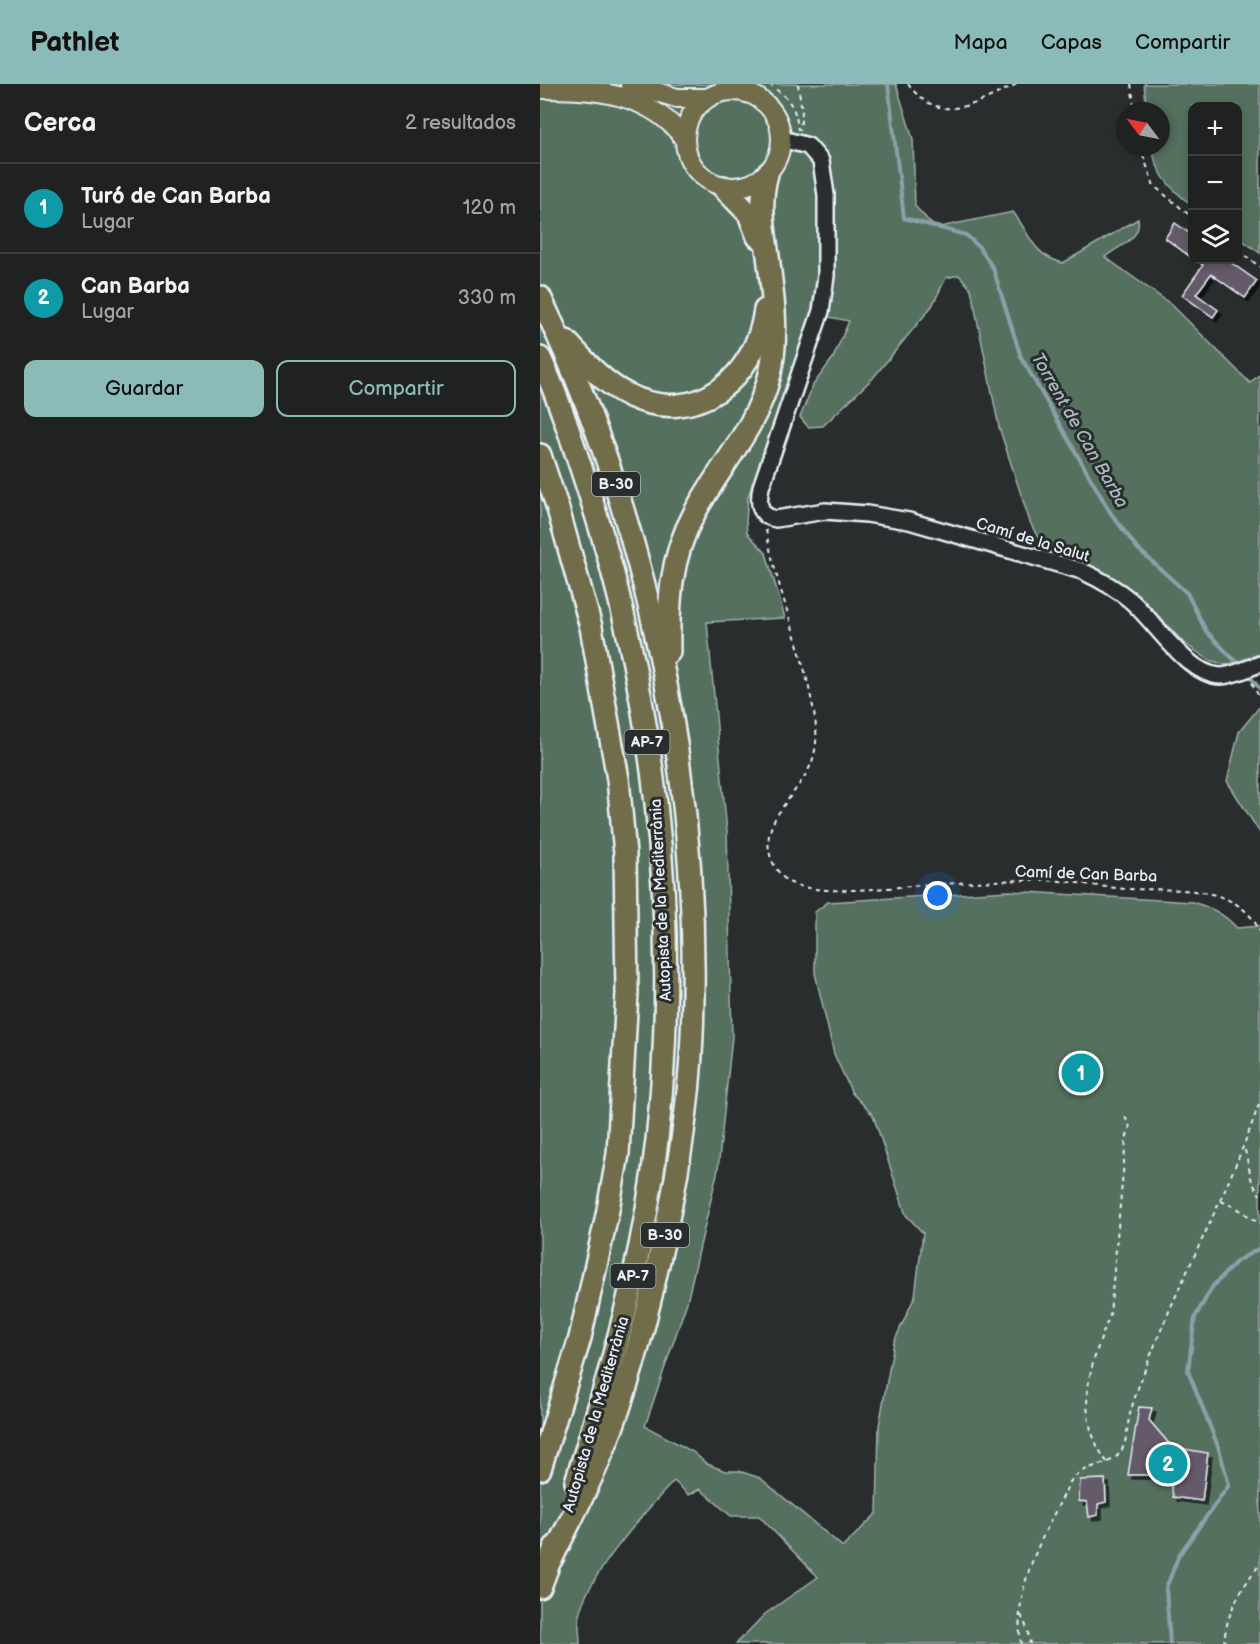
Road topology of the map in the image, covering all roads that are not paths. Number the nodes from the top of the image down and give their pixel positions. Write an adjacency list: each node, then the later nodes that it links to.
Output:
1 (630, 84): 3 (main road)
2 (540, 89): 4 (main road)
3 (708, 98): 4 (main road); 5 (main road)
4 (685, 140): 7 (main road)
5 (790, 141): 6 (main road); 12 (street, Camí de la Salut)
6 (767, 174): 7 (main road); 13 (highway)
7 (723, 187): 9 (highway)
8 (540, 297): 9 (highway, B-30)
9 (554, 326): 13 (highway, B-30)
10 (540, 358): 15 (highway, Autopista de la Mediterrània / AP-7)
11 (540, 455): 14 (highway, Autopista de la Mediterrània / AP-7)
12 (1260, 664)
13 (667, 697): 15 (highway, B-30)
14 (540, 1469)
15 (552, 1558): 16 (highway, Autopista de la Mediterrània / AP-7)
16 (540, 1587)

